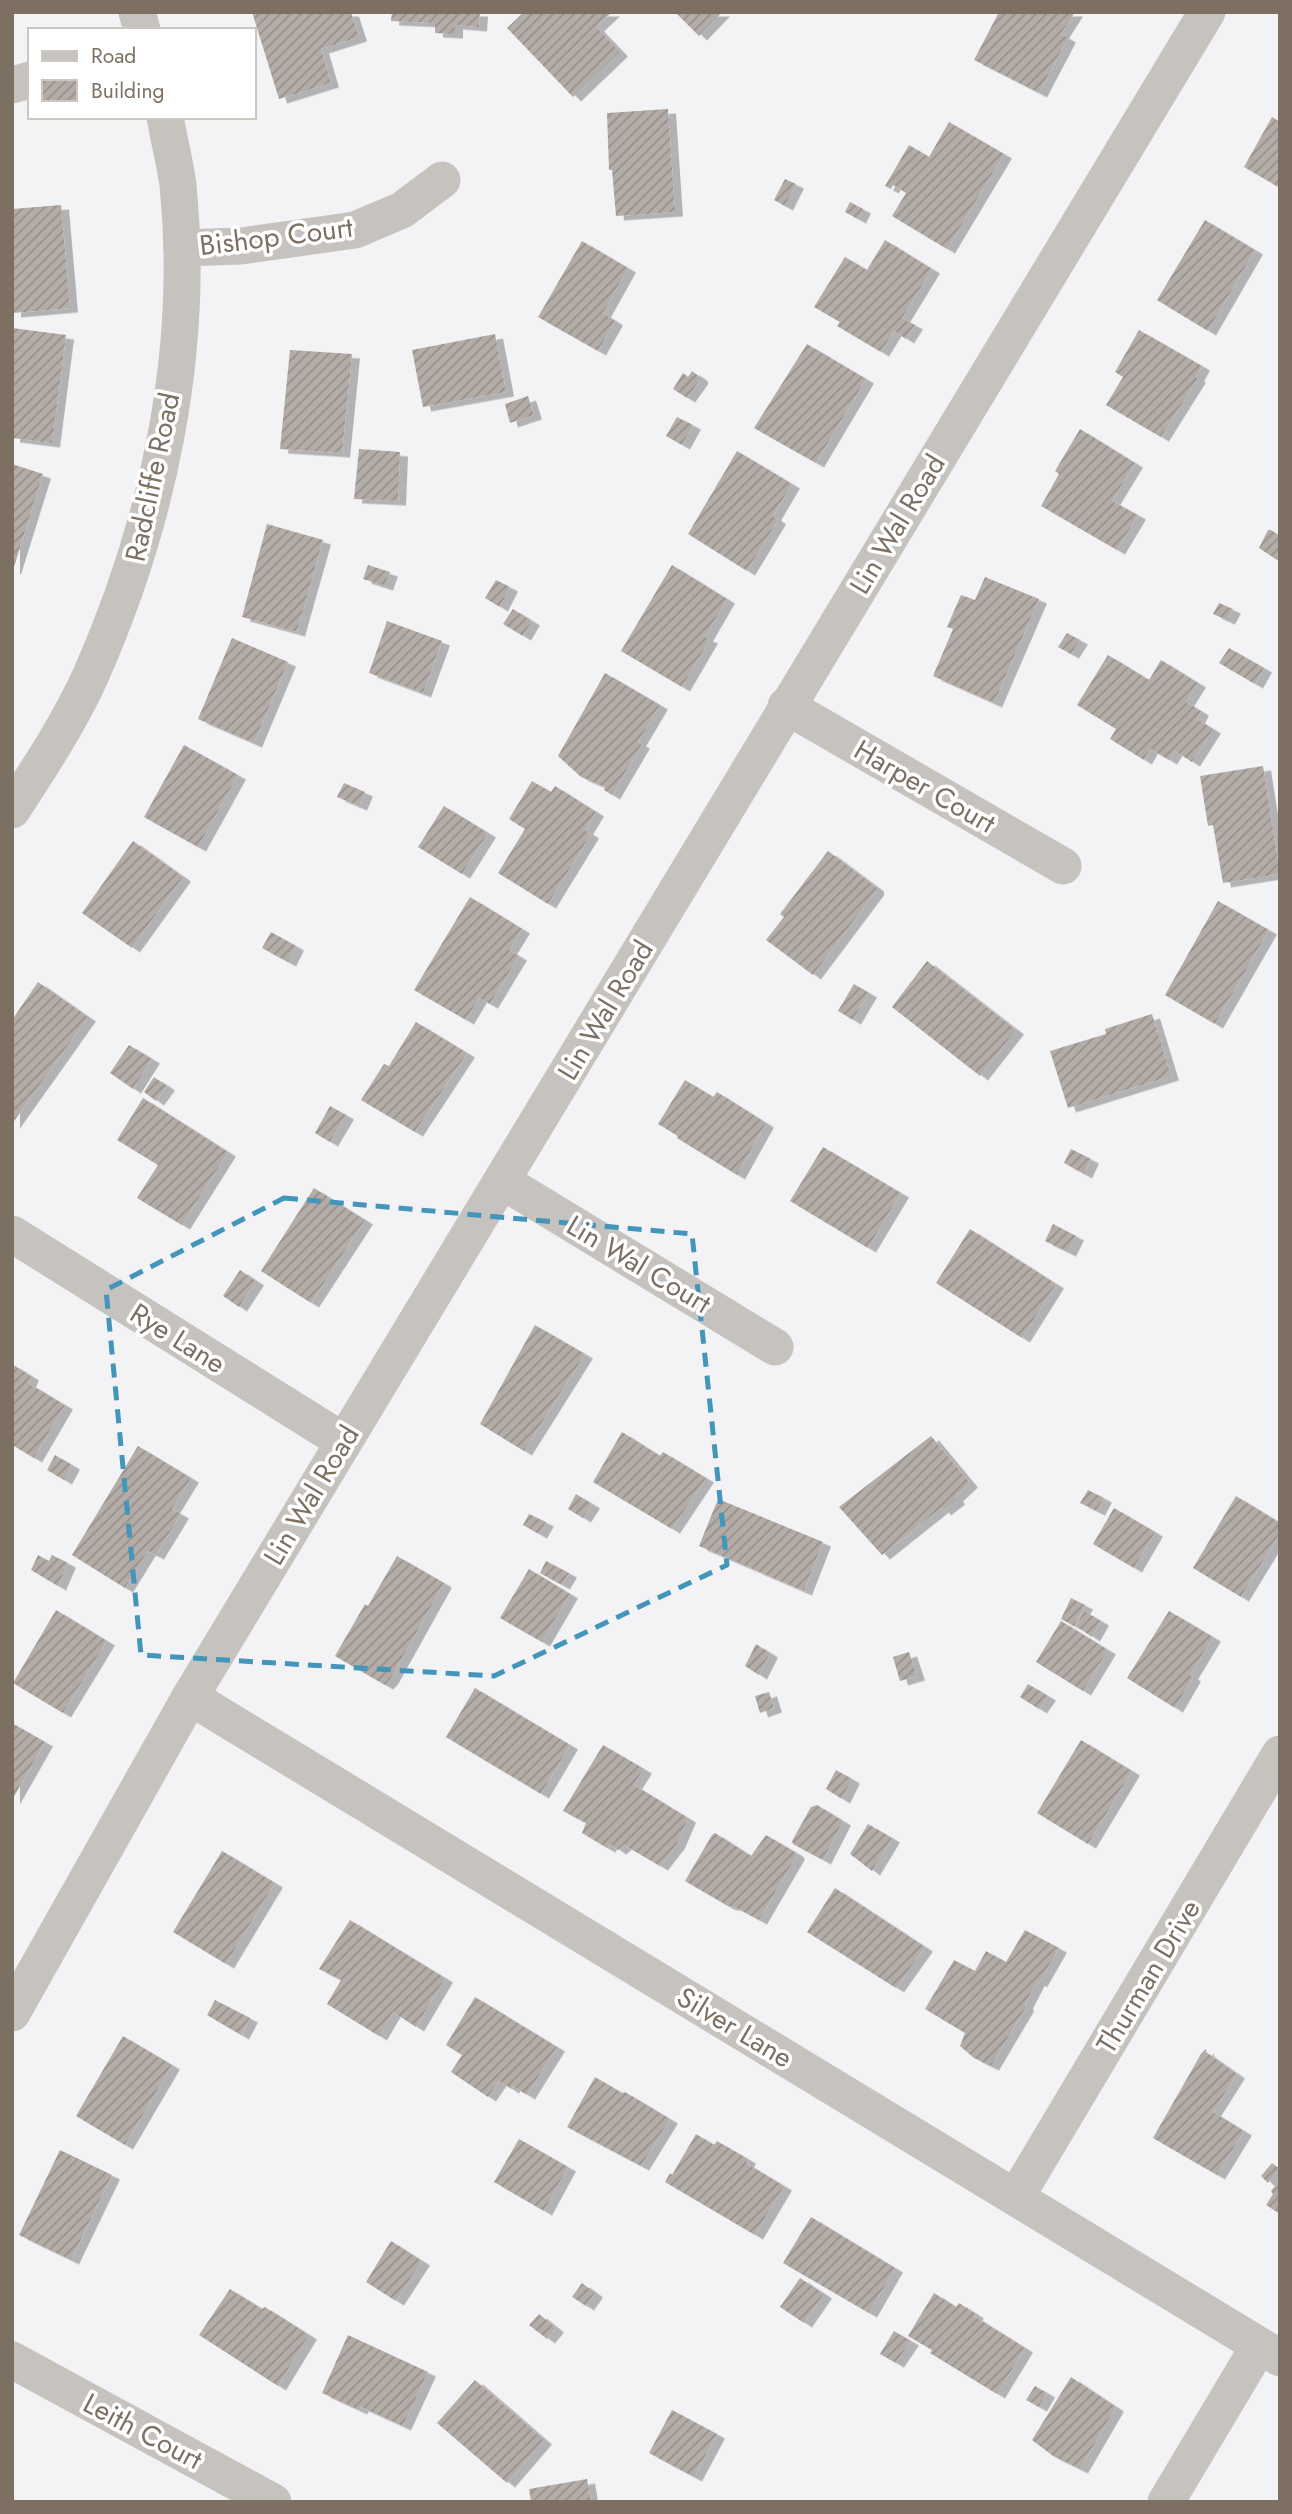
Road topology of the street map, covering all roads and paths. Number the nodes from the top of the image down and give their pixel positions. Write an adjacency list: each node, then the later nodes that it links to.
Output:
1 (1207, 12): 5 (street, Lin Wal Road)
2 (165, 119): 4 (street, Radcliffe Road)
3 (442, 180): 4 (street, Bishop Court)
4 (182, 248): 6 (street, Radcliffe Road)
5 (786, 706): 7 (street, Harper Court); 8 (street, Lin Wal Road)
6 (12, 810)
7 (1063, 866)
8 (502, 1181): 10 (street, Lin Wal Court); 11 (street, Lin Wal Road)
9 (12, 1234): 11 (street, Rye Lane)
10 (775, 1347)
11 (343, 1441): 12 (street, Lin Wal Road)
12 (190, 1697): 14 (street, Lin Wal Road); 15 (street, Silver Lane)
13 (1280, 1754): 15 (street, Thurman Drive)
14 (12, 2013)
15 (1016, 2197): 16 (street, Silver Lane)
16 (1269, 2352): 19 (street)
17 (12, 2360): 18 (street, Leith Court)
18 (273, 2502)
19 (1166, 2502)

